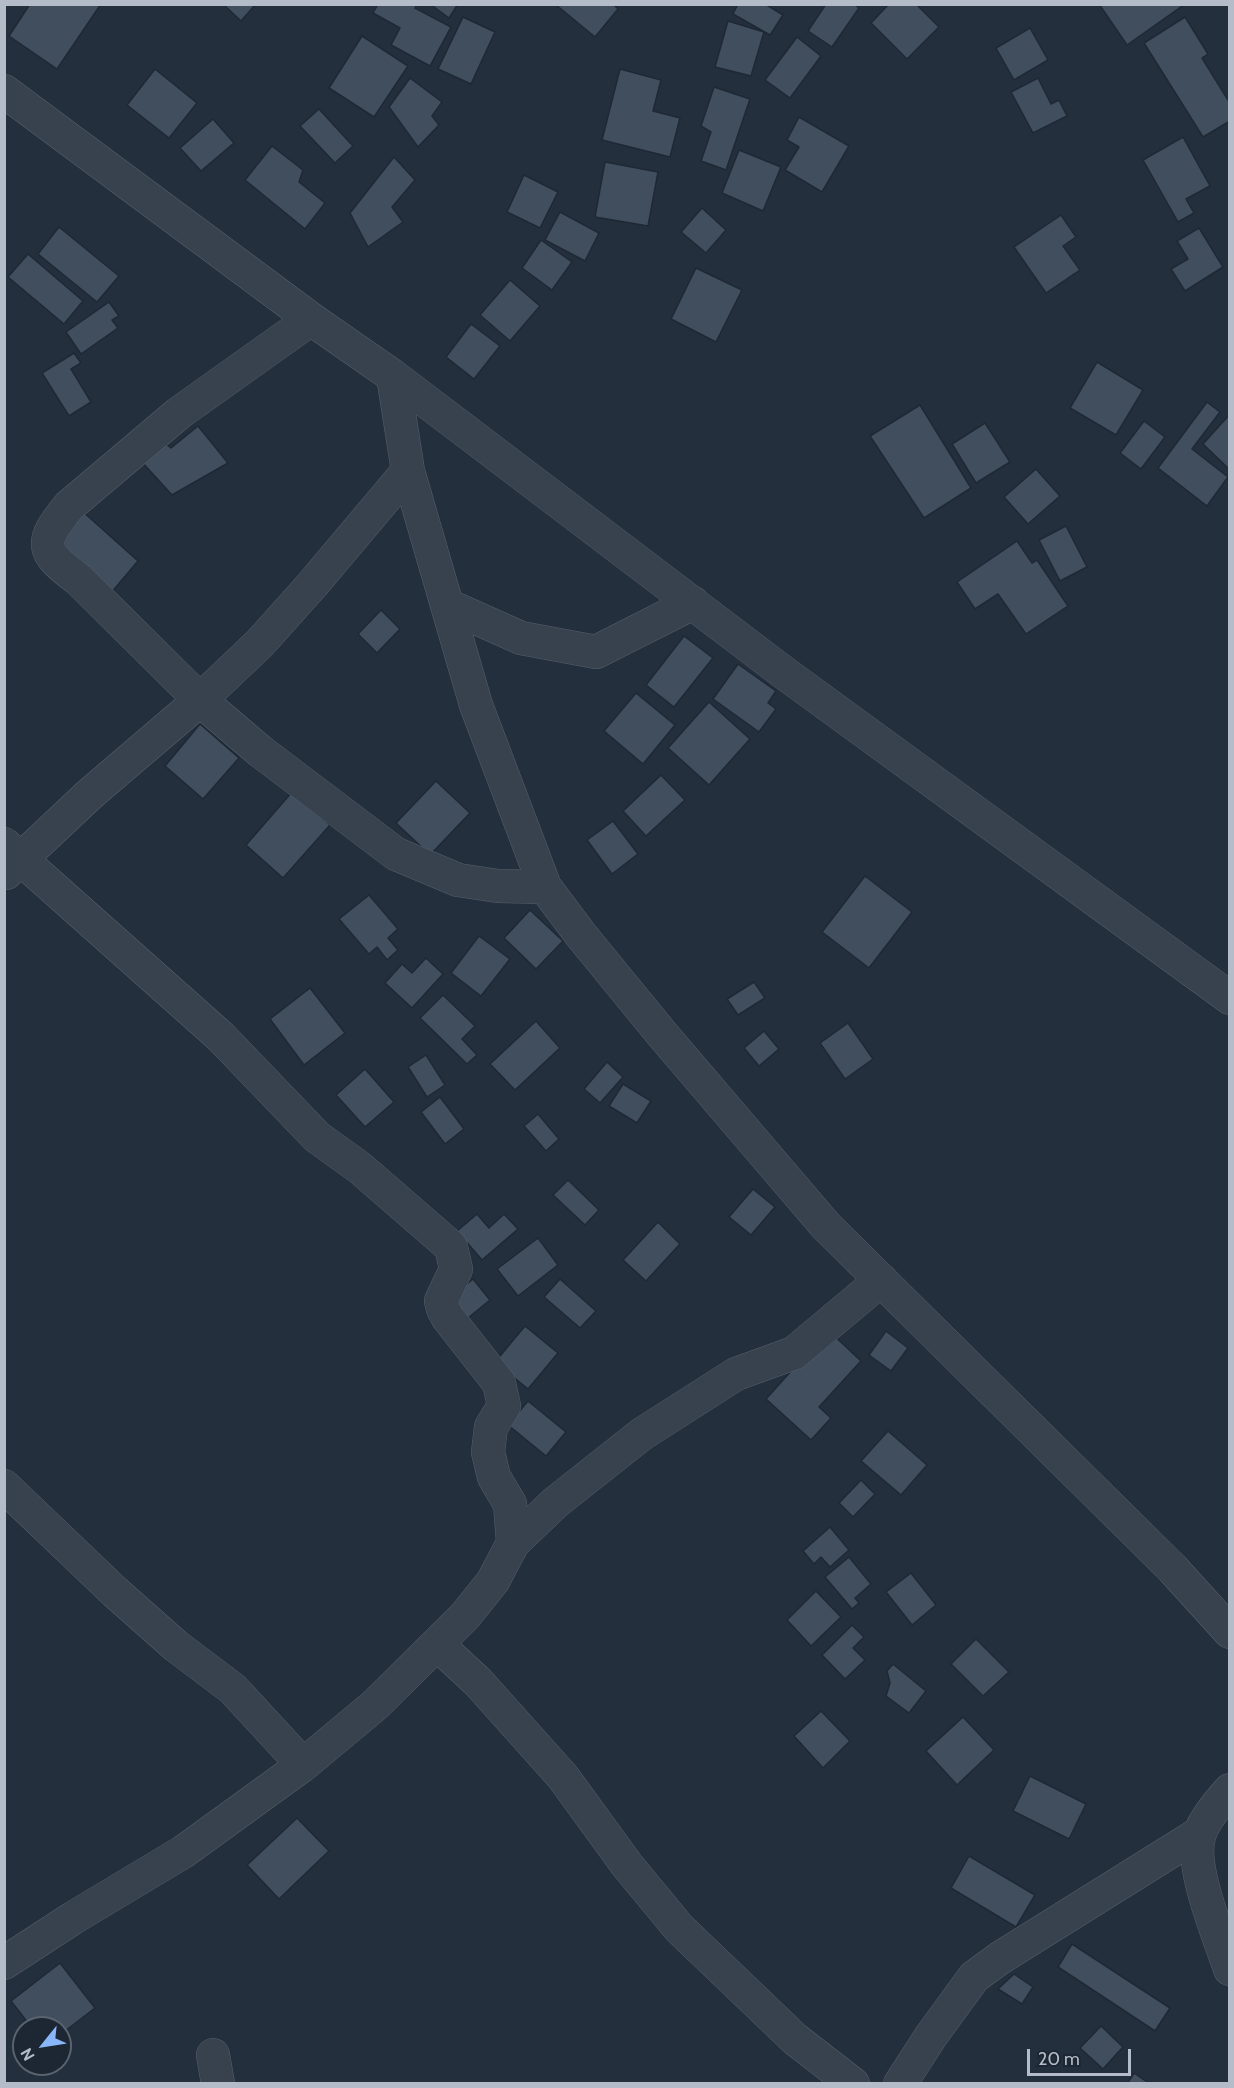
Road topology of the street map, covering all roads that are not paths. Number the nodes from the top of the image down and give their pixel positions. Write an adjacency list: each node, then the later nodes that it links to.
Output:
1 (9, 102): 2 (street)
2 (310, 319): 3 (street); 7 (street)
3 (393, 376): 4 (street); 5 (street)
4 (408, 471): 6 (street); 7 (street)
5 (693, 603): 6 (street); 10 (street)
6 (447, 605): 9 (street)
7 (200, 700): 8 (street); 9 (street)
8 (10, 859): 13 (street)
9 (545, 887): 11 (street)
10 (1230, 998)
11 (880, 1280): 13 (street); 14 (street)
12 (4, 1486): 16 (street)
13 (513, 1543): 15 (street)
14 (1230, 1632)
15 (438, 1645): 16 (street); 21 (street)
16 (303, 1765): 19 (street)
17 (1230, 1790): 18 (street)
18 (1200, 1833): 20 (street); 22 (street)
19 (4, 1963)
20 (1230, 1969)
21 (853, 2084)
22 (900, 2084)

